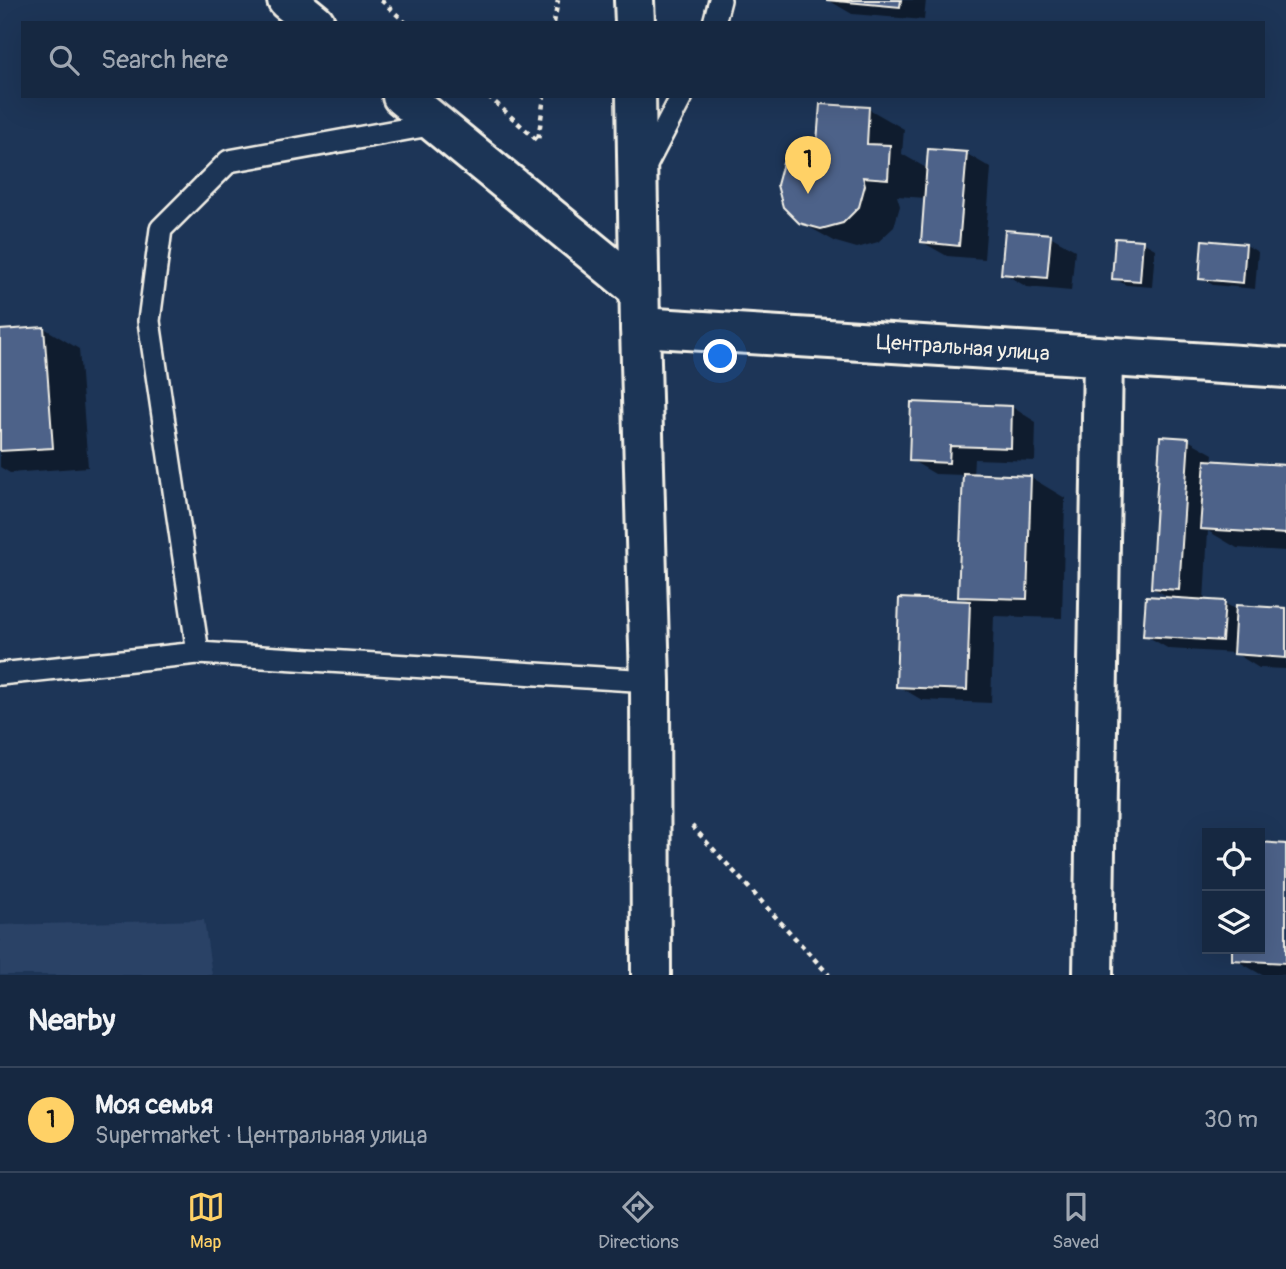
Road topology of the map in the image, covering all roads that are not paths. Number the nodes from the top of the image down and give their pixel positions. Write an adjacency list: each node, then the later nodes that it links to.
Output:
1 (287, 0): 4 (street)
2 (634, 0): 5 (street)
3 (720, 0): 6 (lane)
4 (313, 21)
5 (635, 21)
6 (715, 21)
7 (404, 98): 10 (street)
8 (636, 98): 11 (street)
9 (681, 98): 11 (lane)
10 (435, 124): 12 (street); 16 (lane)
11 (638, 179): 12 (street)
12 (639, 290): 13 (street)
13 (640, 327): 14 (street, Центральная улица); 18 (street)
14 (1103, 357): 15 (street, Центральная улица); 20 (street)
15 (1286, 368)
16 (198, 653): 17 (lane); 18 (lane)
17 (0, 674)
18 (650, 681): 19 (street)
19 (652, 975)
20 (1093, 975)

